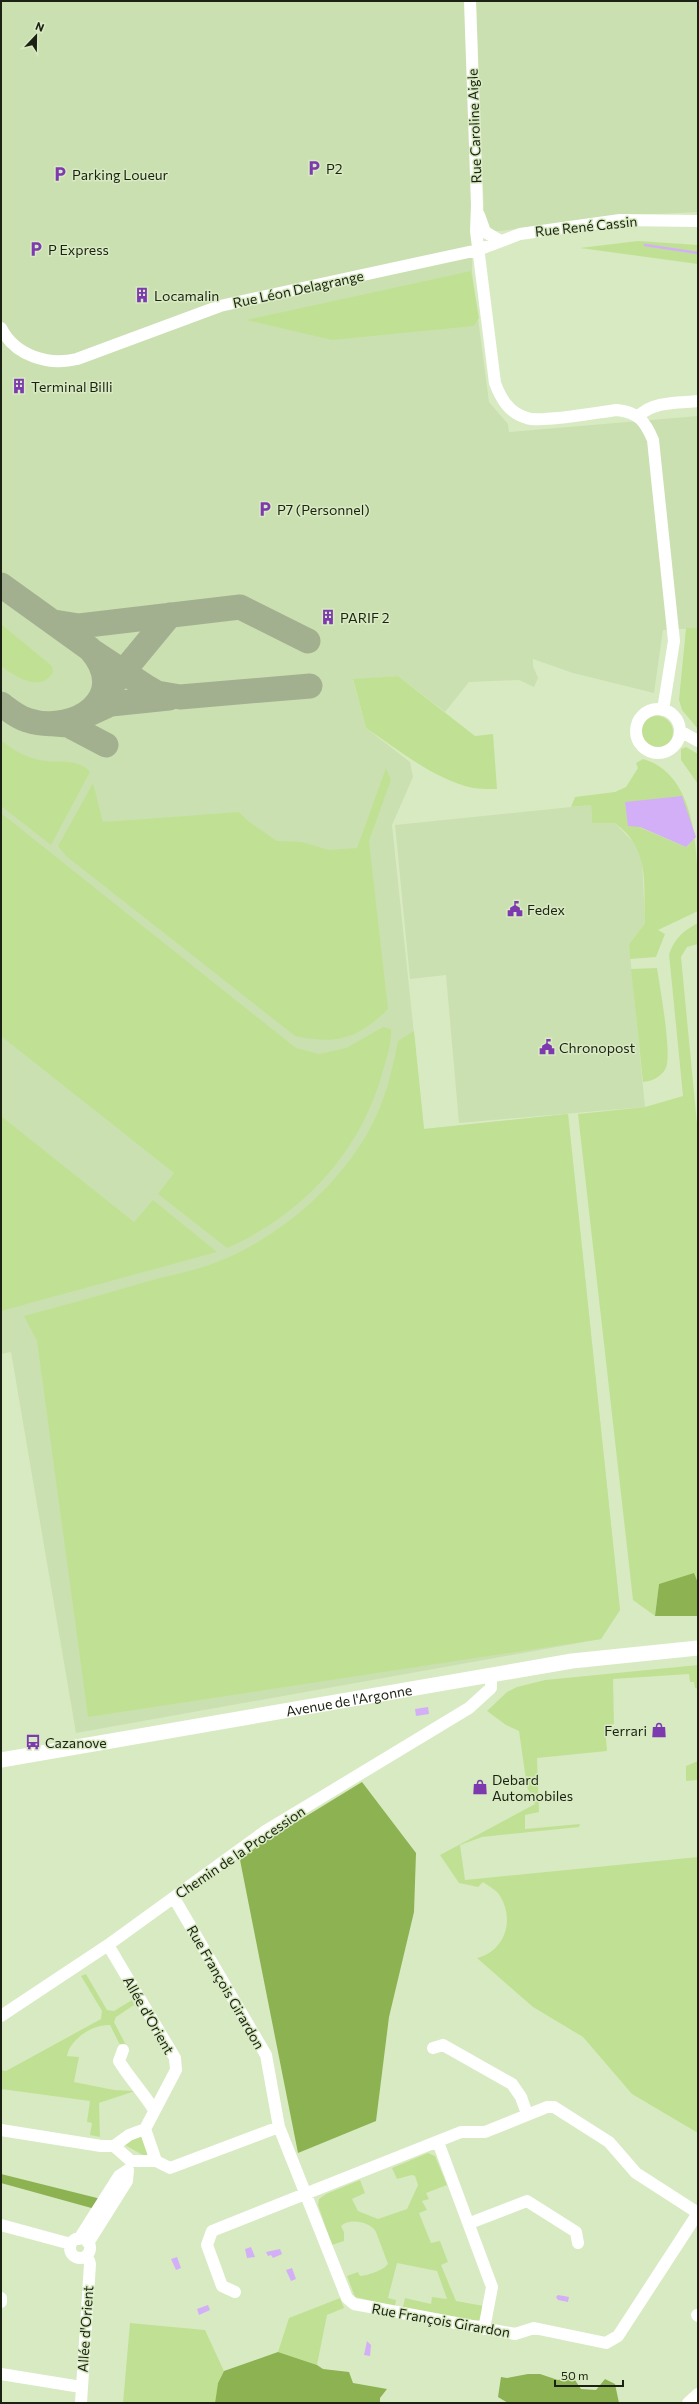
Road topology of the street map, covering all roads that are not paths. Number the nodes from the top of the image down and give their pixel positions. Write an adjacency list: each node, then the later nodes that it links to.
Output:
1 (470, 1): 2 (street, Rue Caroline Aigle)
2 (477, 208): 4 (street); 5 (street, Rue Caroline Aigle)
3 (698, 221): 4 (street, Rue René Cassin)
4 (499, 240): 5 (street, Rue René Cassin)
5 (478, 250): 6 (street, Rue Léon Delagrange); 8 (street, Rue Caroline Aigle)
6 (1, 328)
7 (698, 401): 8 (street)
8 (639, 416): 9 (street)
9 (663, 710): 10 (street); 10 (street)
10 (680, 731): 11 (street)
11 (698, 741)
12 (698, 1648): 13 (main road, Avenue de l'Argonne)
13 (491, 1674): 14 (main road, Avenue de l'Argonne); 15 (street, Chemin de la Procession)
14 (1, 1760)
15 (174, 1898): 16 (street, Chemin de la Procession); 22 (street, Rue François Girardon)
16 (108, 1945): 17 (street, Chemin de la Procession); 20 (street, Allée d'Orient)
17 (1, 2016)
18 (433, 2048): 21 (street)
19 (123, 2050): 20 (street)
20 (154, 2110): 23 (street, Allée d'Orient)
21 (527, 2114): 25 (street, Rue François Girardon); 30 (street, Rue François Girardon)
22 (279, 2127): 27 (street); 29 (street, Rue François Girardon)
23 (145, 2129): 26 (street); 27 (street)
24 (1, 2130): 26 (street)
25 (438, 2142): 29 (street, Rue François Girardon); 31 (street)
26 (114, 2146): 28 (street)
27 (156, 2161): 28 (street)
28 (129, 2165): 34 (street)
29 (306, 2194): 35 (street); 38 (street, Rue François Girardon)
30 (698, 2213): 38 (street, Rue François Girardon)
31 (470, 2224): 33 (street); 38 (street)
32 (1, 2225): 34 (street)
33 (578, 2243)
34 (81, 2245): 40 (street, Allée d'Orient)
35 (235, 2292)
36 (1, 2298): 37 (street)
37 (1, 2302)
38 (484, 2329)
39 (1, 2374): 40 (street)
40 (82, 2387): 42 (street, Allée d'Orient)
41 (698, 2394): 43 (street)
42 (81, 2403)
43 (688, 2403)

